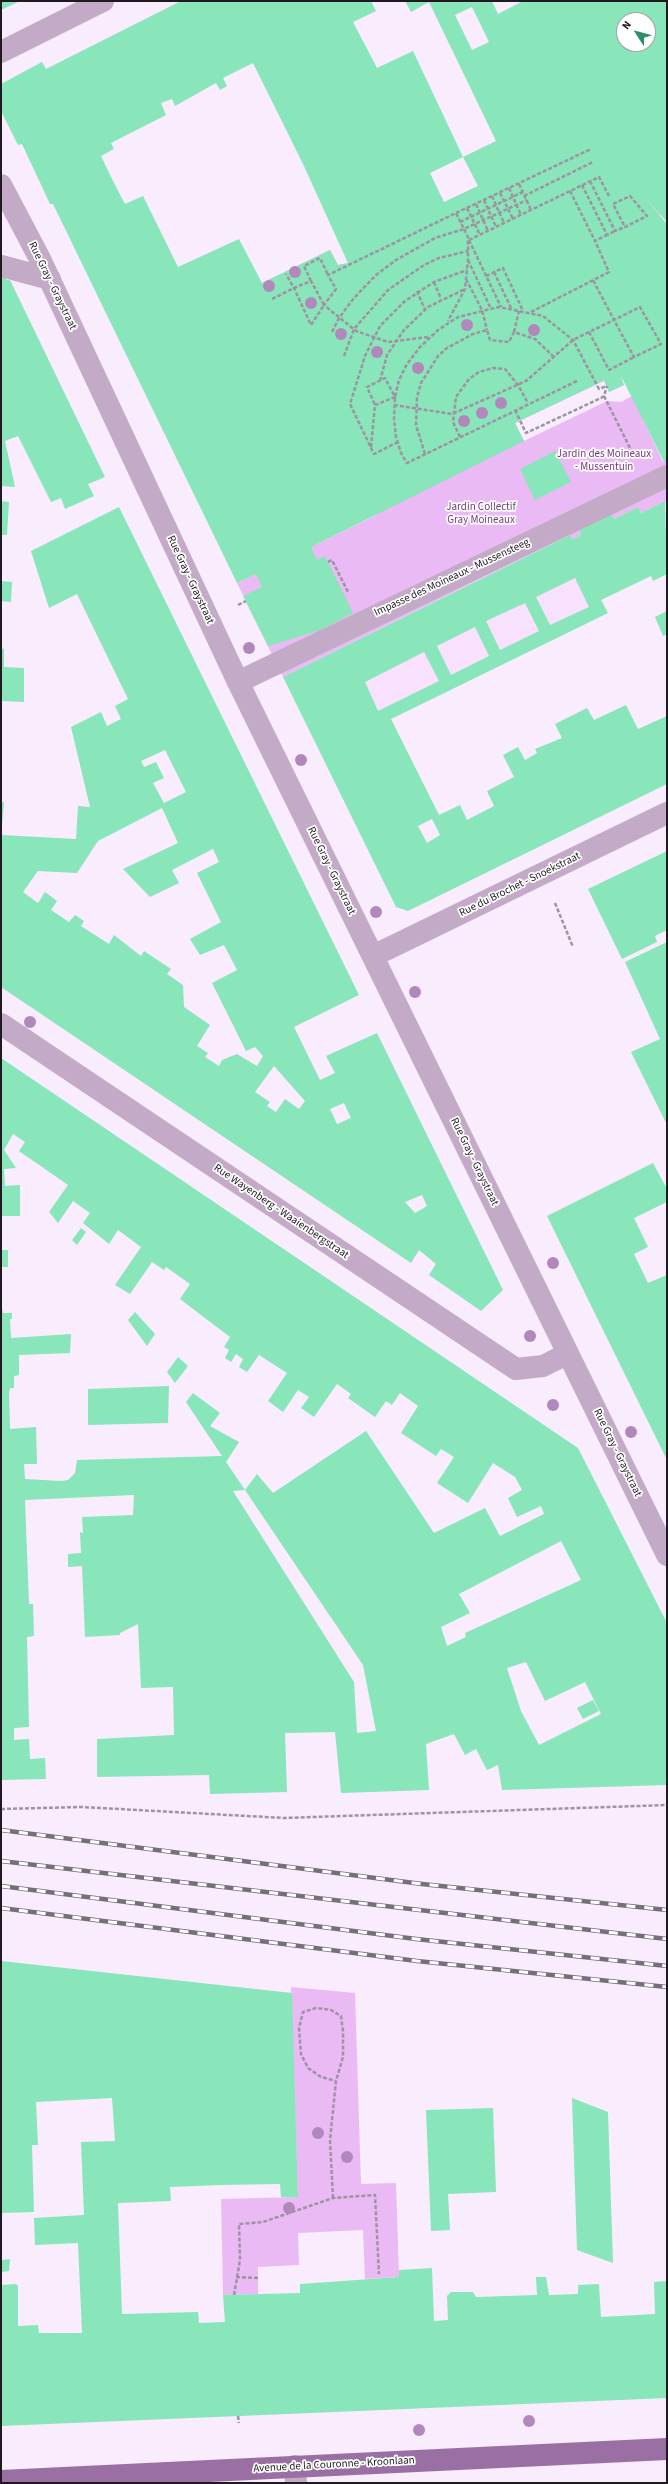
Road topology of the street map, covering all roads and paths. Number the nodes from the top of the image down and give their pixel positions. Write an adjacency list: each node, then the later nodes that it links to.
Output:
1 (103, 1): 2 (street)
2 (1, 52)
3 (590, 149): 6 (path)
4 (593, 162): 14 (path)
5 (590, 181): 8 (path); 15 (path); 42 (path)
6 (519, 184): 9 (path); 11 (path)
7 (1, 185): 56 (street, Rue Gray - Graystraat)
8 (582, 185): 10 (path); 44 (path)
9 (509, 188): 12 (path); 16 (path)
10 (570, 191): 26 (path); 47 (path)
11 (523, 192): 14 (path); 16 (path)
12 (500, 193): 13 (path); 19 (path)
13 (492, 196): 17 (path); 21 (path)
14 (524, 196): 18 (path)
15 (609, 196)
16 (512, 197): 19 (path); 22 (path)
17 (484, 200): 20 (path); 24 (path)
18 (527, 200): 22 (path); 26 (path)
19 (504, 201): 21 (path); 25 (path)
20 (476, 204): 23 (path); 27 (path)
21 (496, 204): 24 (path); 29 (path)
22 (516, 205): 25 (path); 30 (path)
23 (468, 208): 28 (path); 31 (path)
24 (488, 209): 27 (path); 32 (path)
25 (508, 209): 29 (path); 33 (path)
26 (531, 210): 30 (path)
27 (479, 212): 31 (path); 34 (path)
28 (456, 213): 35 (path); 54 (path)
29 (500, 213): 32 (path); 36 (path)
30 (521, 215): 33 (path)
31 (472, 216): 35 (path); 37 (path)
32 (492, 217): 34 (path); 38 (path)
33 (513, 219): 36 (path)
34 (483, 220): 37 (path); 41 (path)
35 (460, 222): 40 (path)
36 (504, 223): 38 (path)
37 (475, 224): 40 (path); 43 (path)
38 (496, 227): 41 (path)
39 (626, 227): 39 (path); 42 (path)
40 (464, 229): 45 (path); 75 (path)
41 (488, 231): 43 (path)
42 (615, 231): 44 (path)
43 (480, 235): 46 (path)
44 (607, 235): 47 (path)
45 (468, 237): 46 (path); 48 (path)
46 (469, 240): 55 (path)
47 (595, 241): 58 (path)
48 (468, 251): 49 (path); 78 (path)
49 (468, 260): 51 (path); 68 (path)
50 (1, 266): 56 (street)
51 (467, 270): 57 (path); 60 (path)
52 (494, 272): 55 (path); 71 (path); 73 (path)
53 (286, 274): 61 (path)
54 (328, 275): 59 (path); 66 (path)
55 (486, 276): 67 (path)
56 (50, 279): 108 (street, Rue Gray - Graystraat)
57 (466, 279): 62 (path); 70 (path)
58 (593, 280): 74 (path); 76 (path)
59 (311, 281): 61 (path); 66 (path)
60 (434, 282): 63 (path); 65 (path)
61 (294, 288): 64 (path); 66 (path)
62 (466, 289): 65 (path); 77 (path)
63 (417, 291): 69 (path); 84 (path)
64 (272, 299)
65 (441, 299): 69 (path)
66 (324, 306): 75 (path)
67 (501, 308): 68 (path); 71 (path)
68 (491, 309): 70 (path)
69 (425, 310): 86 (path)
70 (482, 310): 77 (path); 79 (path)
71 (513, 310): 72 (path)
72 (519, 310): 73 (path); 81 (path)
73 (523, 311): 74 (path)
74 (530, 312): 85 (path)
75 (339, 318): 78 (path); 80 (path)
76 (614, 320): 82 (path); 89 (path); 89 (path)
77 (447, 323): 83 (path)
78 (354, 329): 84 (path); 87 (path)
79 (487, 330): 81 (path); 98 (path)
80 (332, 332)
81 (514, 332): 88 (path)
82 (589, 332): 85 (path); 89 (path)
83 (430, 337): 86 (path); 93 (path)
84 (374, 338): 86 (path); 103 (path)
85 (573, 340): 88 (path); 94 (path)
86 (396, 341): 90 (path)
87 (344, 356)
88 (554, 357): 92 (path)
89 (634, 357)
90 (380, 380): 93 (path); 96 (path)
91 (577, 381): 95 (path)
92 (518, 385): 95 (path); 100 (path); 100 (path)
93 (395, 396): 96 (path); 97 (path)
94 (604, 396): 99 (path); 105 (path)
95 (528, 403): 99 (path)
96 (375, 405): 103 (path)
97 (394, 406): 98 (path); 102 (path)
98 (416, 408): 100 (path); 104 (path)
99 (515, 410): 101 (path)
100 (452, 414): 101 (path)
101 (460, 437): 104 (path)
102 (398, 442): 103 (path); 104 (path)
103 (371, 448)
104 (425, 454)
105 (658, 481): 107 (street, Impasse des Moineaux - Mussensteeg)
106 (328, 562): 107 (path)
107 (362, 621): 108 (street, Impasse des Moineaux - Mussensteeg)
108 (238, 682): 112 (street, Rue Gray - Graystraat)
109 (667, 813): 110 (street, Rue du Brochet - Snoekstraat)
110 (538, 876): 111 (path); 112 (street, Rue du Brochet - Snoekstraat)
111 (573, 947)
112 (373, 956): 114 (street, Rue Gray - Graystraat)
113 (1, 1024): 114 (street, Rue Wayenberg - Waaienbergstraat)
114 (568, 1354): 115 (street, Rue Gray - Graystraat)
115 (667, 1555)
116 (667, 1805): 117 (path)
117 (1, 1810)
118 (336, 2081): 118 (path); 119 (path)
119 (333, 2198): 120 (path); 121 (path)
120 (379, 2274)
121 (236, 2277): 122 (path); 123 (path)
122 (258, 2278)
123 (234, 2295)
124 (238, 2416): 125 (path)
125 (238, 2423)
126 (667, 2449): 127 (main road, Avenue de la Couronne - Kroonlaan)
127 (296, 2475): 128 (main road, Avenue de la Couronne - Kroonlaan)
128 (1, 2481)

